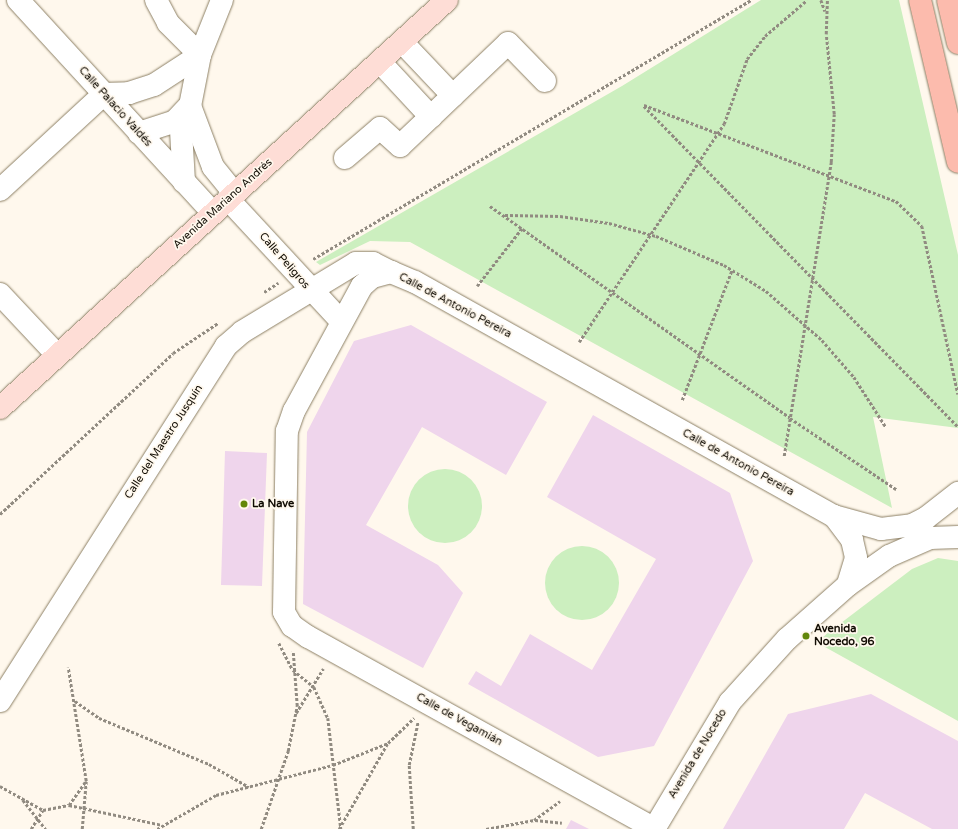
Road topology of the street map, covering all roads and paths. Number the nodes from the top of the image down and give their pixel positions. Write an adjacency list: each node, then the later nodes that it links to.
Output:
1 (18, 0): 18 (street, Calle Palacio Valdés)
2 (156, 0): 14 (street)
3 (222, 0): 14 (street)
4 (447, 0): 12 (main road, Avenida Mariano Andrés)
5 (751, 0): 35 (path)
6 (807, 0): 23 (path)
7 (821, 0): 11 (path)
8 (827, 0): 11 (path)
9 (920, 0): 26 (main road)
10 (948, 0): 13 (main road)
11 (825, 11): 27 (path)
12 (402, 42): 15 (main road, Avenida Mariano Andrés); 19 (street)
13 (958, 43)
14 (200, 55): 17 (street); 20 (street)
15 (380, 62): 21 (street); 30 (main road, Avenida Mariano Andrés)
16 (545, 81): 19 (street)
17 (160, 82): 18 (street); 20 (street)
18 (104, 94): 22 (street, Calle Palacio Valdés); 29 (street)
19 (453, 96): 21 (street)
20 (190, 106): 22 (street); 28 (street); 30 (street)
21 (431, 117): 24 (street)
22 (139, 133): 28 (street, Calle Palacio Valdés)
23 (718, 133): 25 (path); 25 (path); 27 (path)
24 (345, 158)
25 (699, 161): 34 (path); 38 (path)
26 (958, 162)
27 (829, 176): 38 (path); 51 (path)
28 (184, 182): 30 (street, Calle Palacio Valdés)
29 (0, 190)
30 (225, 202): 41 (street, Calle Peligros); 50 (main road, Avenida Mariano Andrés)
31 (490, 206): 32 (path)
32 (504, 215): 33 (path); 34 (path)
33 (522, 228): 40 (path); 42 (path)
34 (650, 234): 36 (path); 42 (path)
35 (305, 264)
36 (732, 270): 47 (path); 49 (path)
37 (390, 272): 41 (street, Calle del Maestro Jusquín); 46 (street, Calle de Antonio Pereira); 61 (street, Calle de Antonio Pereira)
38 (813, 275): 47 (path); 56 (path)
39 (278, 282): 44 (path)
40 (477, 286)
41 (309, 290): 46 (street, Calle Peligros); 71 (street, Calle del Maestro Jusquín)
42 (612, 292): 48 (path); 49 (path)
43 (0, 294): 50 (street)
44 (260, 295)
45 (224, 319): 60 (path)
46 (341, 322): 64 (street, Calle de Antonio Pereira)
47 (805, 324): 54 (path); 55 (path)
48 (579, 342)
49 (700, 354): 52 (path); 54 (path)
50 (57, 355): 53 (main road, Avenida Mariano Andrés)
51 (958, 394)
52 (682, 400)
53 (0, 408)
54 (790, 418): 57 (path); 58 (path)
55 (886, 427)
56 (958, 427)
57 (784, 456)
58 (896, 488)
59 (958, 493): 61 (street, Calle de Antonio Pereira)
60 (0, 514)
61 (834, 516): 63 (street, Calle de Antonio Pereira)
62 (958, 537): 63 (street, Avenida de Nocedo)
63 (848, 584): 97 (street, Avenida de Nocedo)
64 (283, 596): 97 (street, Calle de Vegamián)
65 (276, 639): 69 (path)
66 (292, 643): 69 (path)
67 (327, 661): 70 (path)
68 (68, 667): 72 (path)
69 (293, 670): 70 (path); 73 (path)
70 (314, 687): 73 (path); 75 (path)
71 (0, 701)
72 (74, 701): 76 (path); 79 (path)
73 (295, 715): 77 (path)
74 (388, 743): 75 (path); 89 (path); 95 (path)
75 (333, 765): 77 (path); 89 (path)
76 (86, 781): 82 (path); 84 (path)
77 (277, 781): 79 (path); 94 (path)
78 (0, 786): 81 (path)
79 (250, 787): 88 (path)
80 (566, 797): 86 (path)
81 (21, 798): 83 (path); 85 (path)
82 (69, 805): 83 (path); 84 (path)
83 (43, 810): 85 (path)
84 (83, 810): 88 (path); 92 (path)
85 (38, 820): 90 (path); 91 (path)
86 (534, 820): 87 (path); 96 (path)
87 (562, 823)
88 (162, 825): 93 (path)
89 (341, 828)
90 (31, 829)
91 (46, 829)
92 (82, 829)
93 (157, 829)
94 (261, 829)
95 (413, 829)
96 (486, 829)
97 (655, 829)

